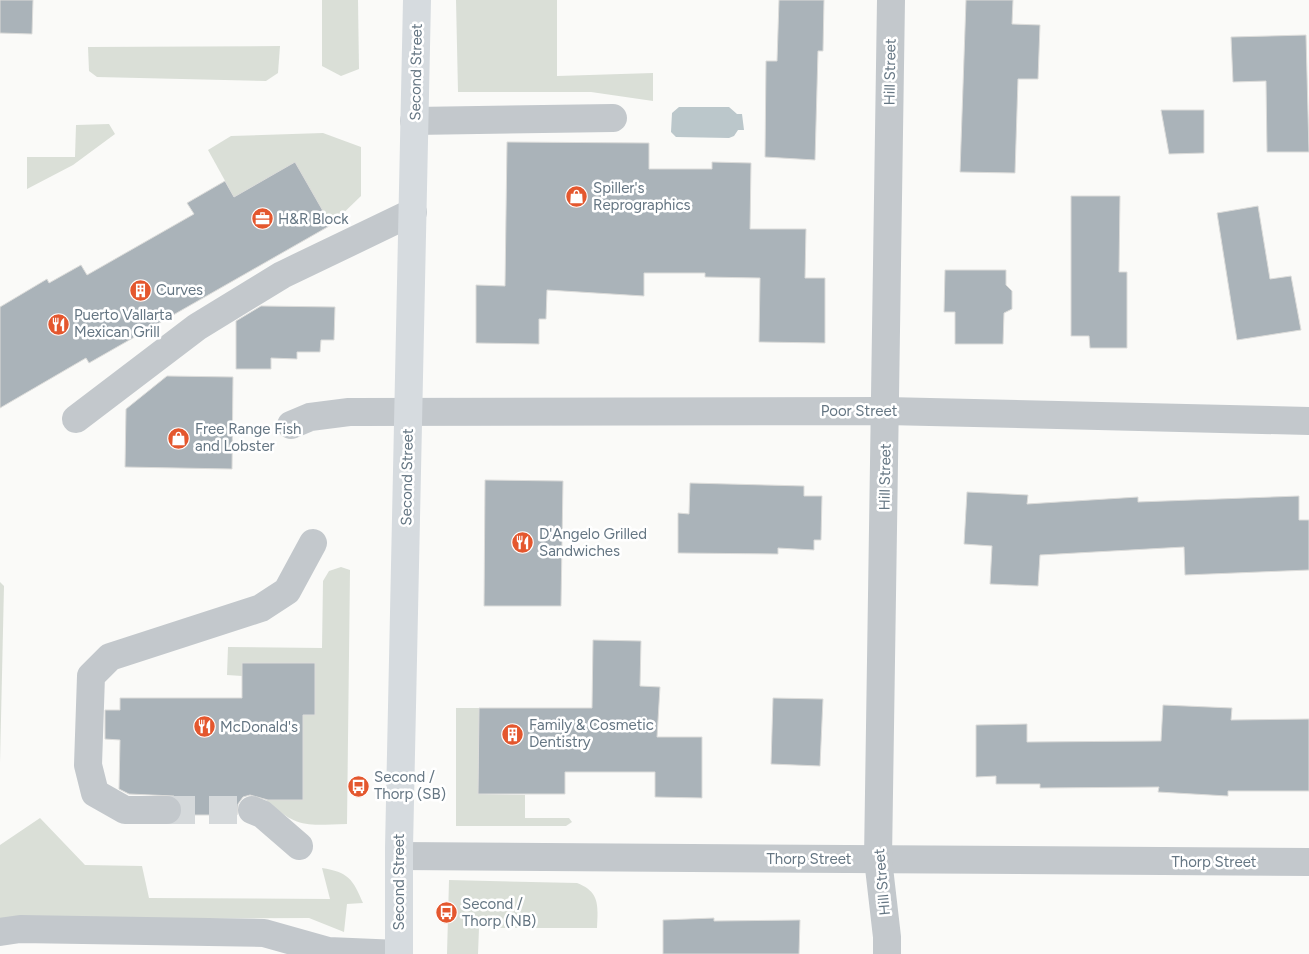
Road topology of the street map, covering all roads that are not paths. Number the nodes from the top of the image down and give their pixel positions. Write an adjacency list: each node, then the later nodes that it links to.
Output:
1 (417, 0): 4 (main road, Second Street)
2 (891, 0): 6 (street, Hill Street)
3 (613, 118): 4 (street)
4 (414, 121): 5 (main road, Second Street)
5 (413, 212): 7 (main road, Second Street); 8 (street)
6 (886, 411): 7 (street, Poor Street); 9 (street, Poor Street); 16 (street, Hill Street)
7 (408, 413): 10 (street, Poor Street); 15 (main road, Second Street)
8 (76, 419)
9 (1309, 421)
10 (291, 424)
11 (313, 543): 12 (street)
12 (168, 810)
13 (252, 810): 14 (street)
14 (300, 846)
15 (399, 856): 16 (street, Thorp Street); 19 (main road, Second Street)
16 (878, 859): 17 (street, Thorp Street); 20 (street, Hill Street)
17 (1309, 862)
18 (0, 932): 19 (street)
19 (398, 954)
20 (887, 954)

